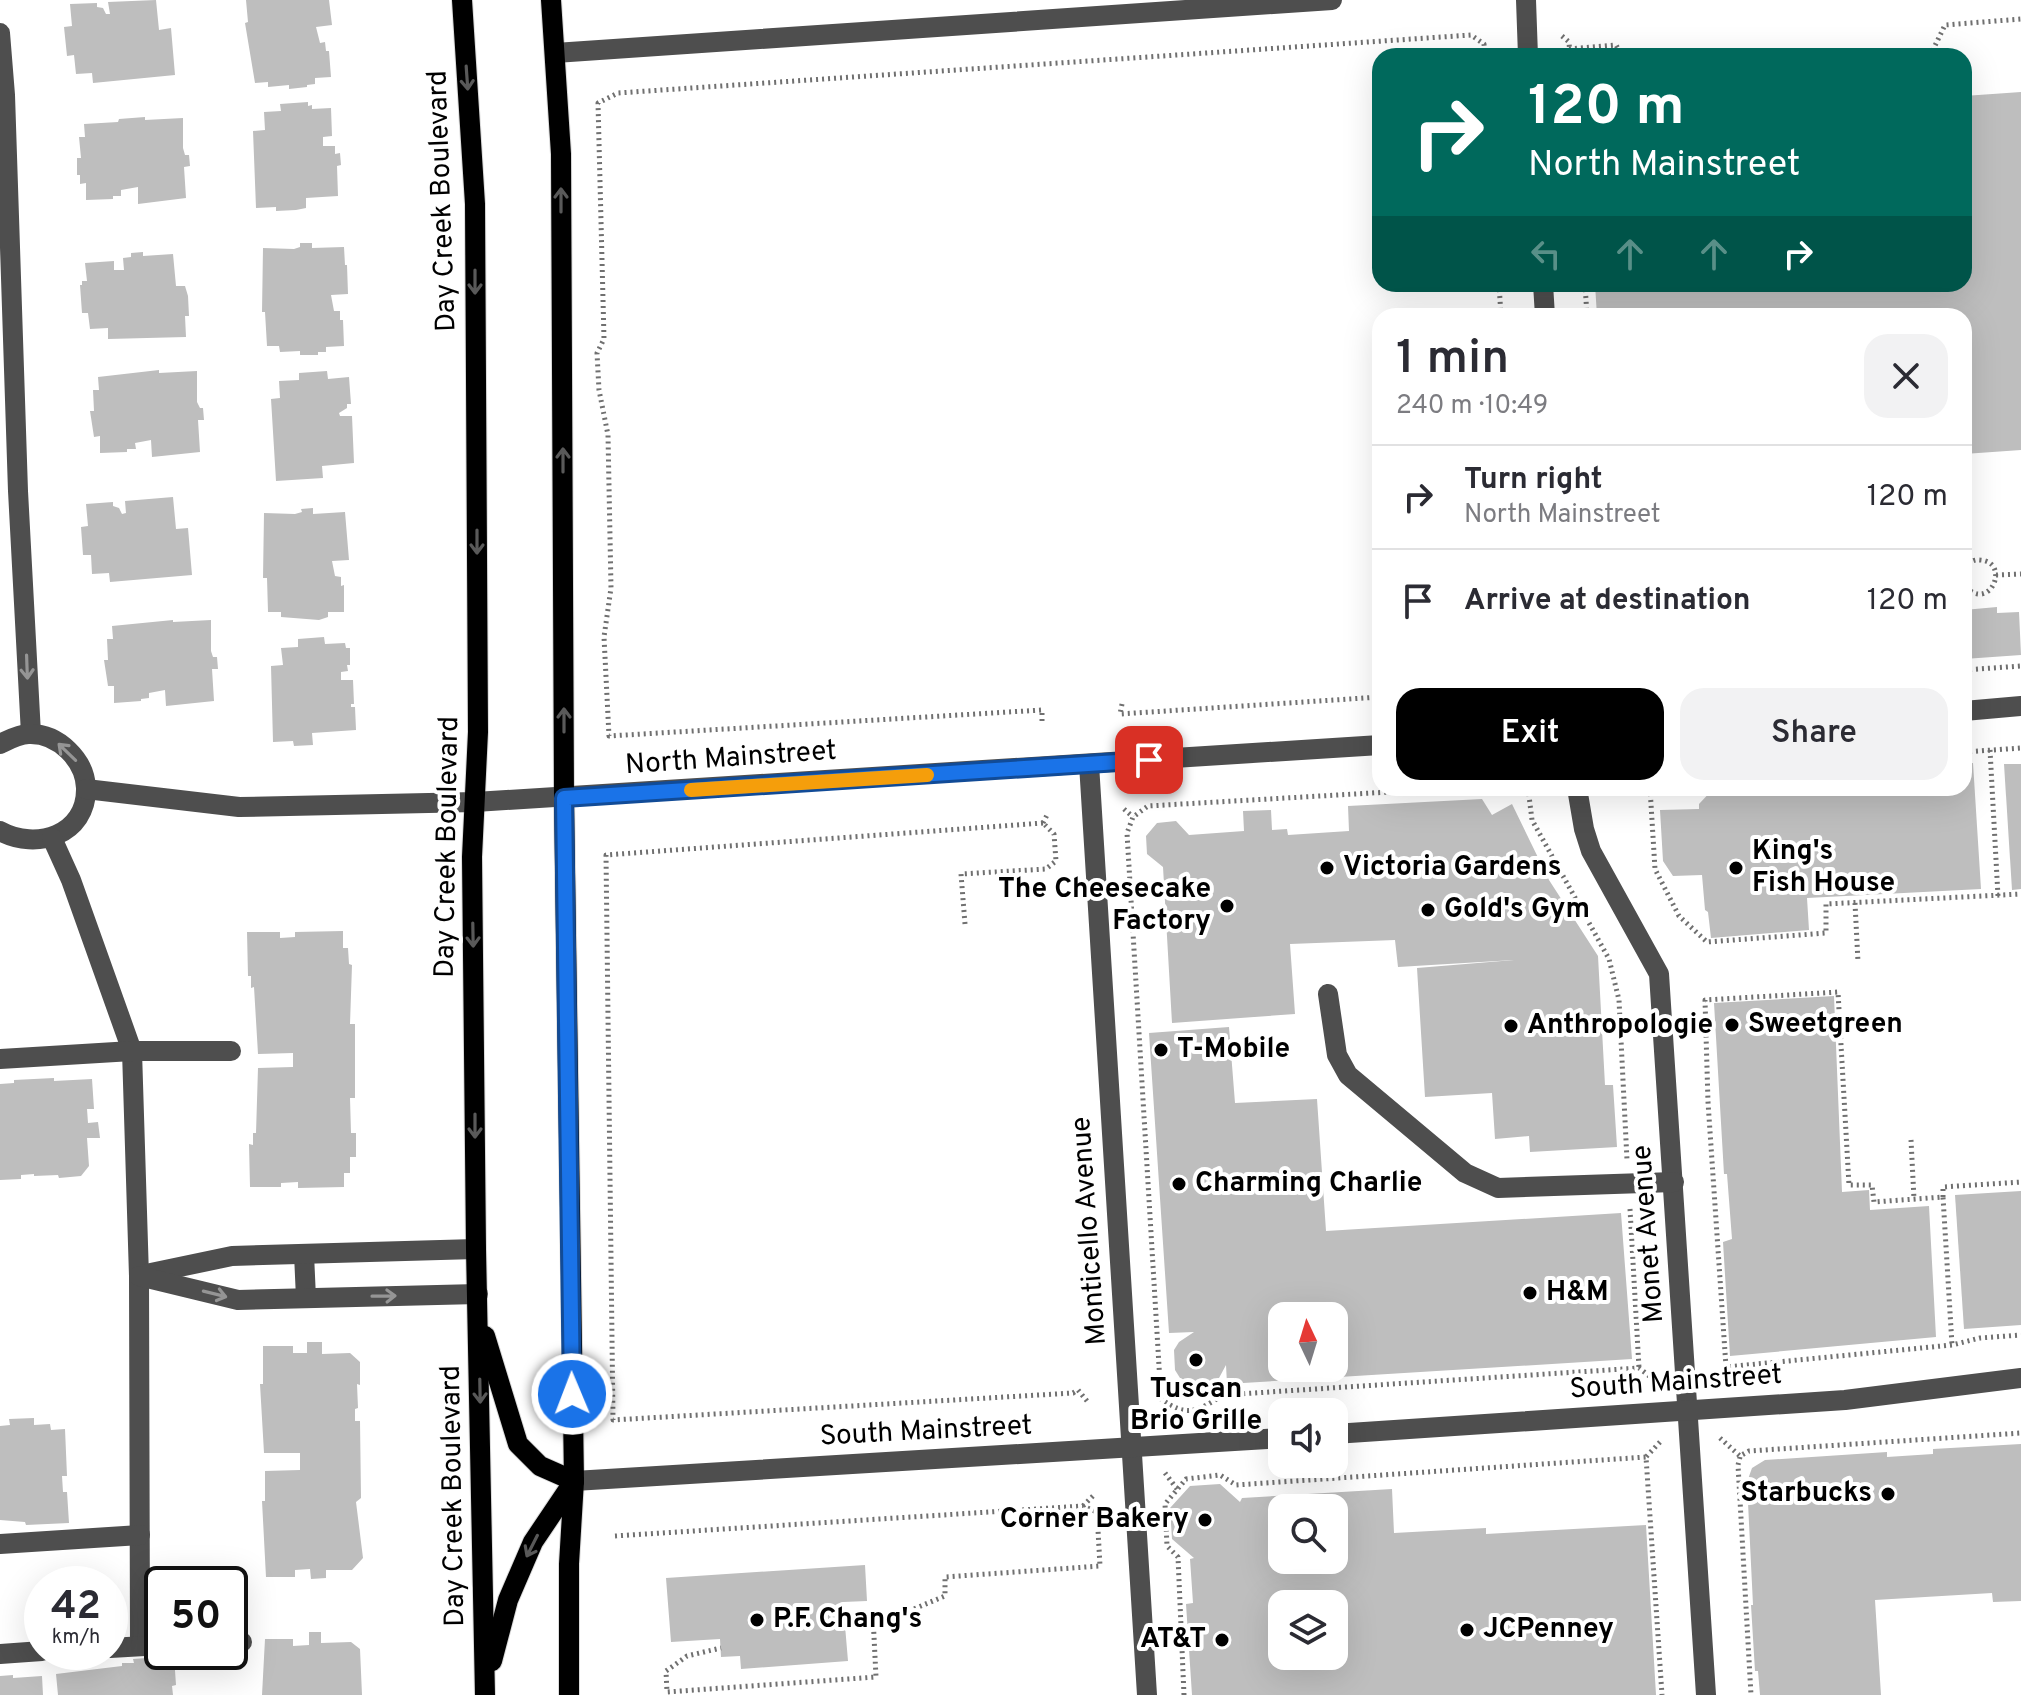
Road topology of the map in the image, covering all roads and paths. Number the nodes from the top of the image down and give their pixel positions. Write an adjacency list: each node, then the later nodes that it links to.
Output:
1 (462, 0): 41 (main road, Day Creek Boulevard, one-way to 41)
2 (551, 0): 16 (main road)
3 (1332, 0): 16 (street)
4 (1526, 0): 11 (street)
5 (2021, 19): 15 (path)
6 (0, 33): 28 (street, one-way to 28)
7 (1562, 36): 12 (path)
8 (1491, 40): 9 (path)
9 (1484, 44): 10 (path); 27 (path)
10 (1484, 48)
11 (1528, 48)
12 (1570, 48)
13 (1596, 48): 14 (path)
14 (1618, 48)
15 (1934, 48)
16 (555, 53): 40 (main road, one-way to 16)
17 (1972, 561): 19 (path)
18 (2021, 574): 19 (path)
19 (1996, 575): 20 (path)
20 (1972, 592)
21 (2021, 666): 22 (path)
22 (1972, 669)
23 (1372, 698): 24 (path)
24 (1122, 704)
25 (2021, 706): 26 (street)
26 (1972, 710)
27 (1042, 721)
28 (31, 734): 29 (street); 35 (street, one-way to 28)
29 (0, 744)
30 (1372, 746): 34 (street, North Mainstreet)
31 (2021, 748): 32 (path)
32 (1990, 750): 33 (path); 49 (path)
33 (1972, 751)
34 (1089, 764): 40 (street, North Mainstreet); 84 (street, Monticello Avenue)
35 (86, 789): 41 (street, North Mainstreet); 47 (street)
36 (1372, 793): 44 (path)
37 (1530, 796): 60 (path)
38 (1578, 796): 58 (street, Monet Avenue)
39 (1650, 796): 50 (path)
40 (564, 798): 41 (street, North Mainstreet); 88 (main road)
41 (475, 802): 63 (main road, Day Creek Boulevard, one-way to 63)
42 (1124, 809): 44 (path)
43 (1048, 813): 45 (path)
44 (1133, 817): 76 (path)
45 (1043, 823): 51 (path); 75 (path)
46 (0, 831): 47 (street)
47 (52, 838): 54 (street)
48 (2021, 894): 49 (path)
49 (1998, 896): 50 (path)
50 (1855, 903): 52 (path)
51 (965, 924)
52 (1858, 962)
53 (1328, 994): 60 (street)
54 (132, 1051): 55 (street); 56 (street); 65 (street)
55 (231, 1051)
56 (0, 1059)
57 (1911, 1140): 62 (path)
58 (1674, 1182): 60 (street); 77 (street, Monet Avenue)
59 (2021, 1182): 61 (path)
60 (1629, 1184): 71 (path)
61 (1943, 1197): 62 (path); 69 (path)
62 (1914, 1199): 70 (path)
63 (476, 1249): 64 (street); 67 (main road, Day Creek Boulevard)
64 (304, 1254): 65 (street); 66 (street)
65 (139, 1276): 66 (street, one-way to 66); 92 (street)
66 (306, 1298): 67 (street, one-way to 67)
67 (478, 1304): 88 (main road); 101 (main road, Day Creek Boulevard, one-way to 101)
68 (2021, 1335): 69 (path)
69 (1952, 1345): 70 (path)
70 (1726, 1367): 73 (path)
71 (1639, 1368): 74 (path); 76 (path)
72 (2021, 1378): 77 (street, South Mainstreet)
73 (1717, 1379)
74 (1657, 1382)
75 (1087, 1401)
76 (1167, 1403): 78 (path)
77 (1688, 1411): 79 (street, South Mainstreet); 106 (street, Monet Avenue)
78 (1161, 1413)
79 (1348, 1433)
80 (2021, 1433): 85 (path)
81 (1720, 1438): 85 (path)
82 (1268, 1439): 84 (street, South Mainstreet)
83 (1660, 1442): 86 (path)
84 (1132, 1447): 88 (street, South Mainstreet); 103 (street, Monticello Avenue)
85 (1740, 1456): 107 (path)
86 (1646, 1457): 89 (path); 105 (path)
87 (1165, 1473): 89 (path)
88 (574, 1481): 101 (main road, one-way to 101); 102 (main road)
89 (1177, 1489): 104 (path)
90 (1093, 1496): 91 (path)
91 (1083, 1506): 93 (path); 98 (path)
92 (140, 1535): 94 (street); 95 (street)
93 (615, 1536)
94 (0, 1544)
95 (140, 1646): 96 (street); 97 (street)
96 (144, 1646)
97 (128, 1647)
98 (721, 1648)
99 (24, 1652): 100 (street)
100 (0, 1654)
101 (485, 1690)
102 (569, 1695)
103 (1147, 1695)
104 (1184, 1695)
105 (1662, 1695)
106 (1706, 1695)
107 (1751, 1695)

